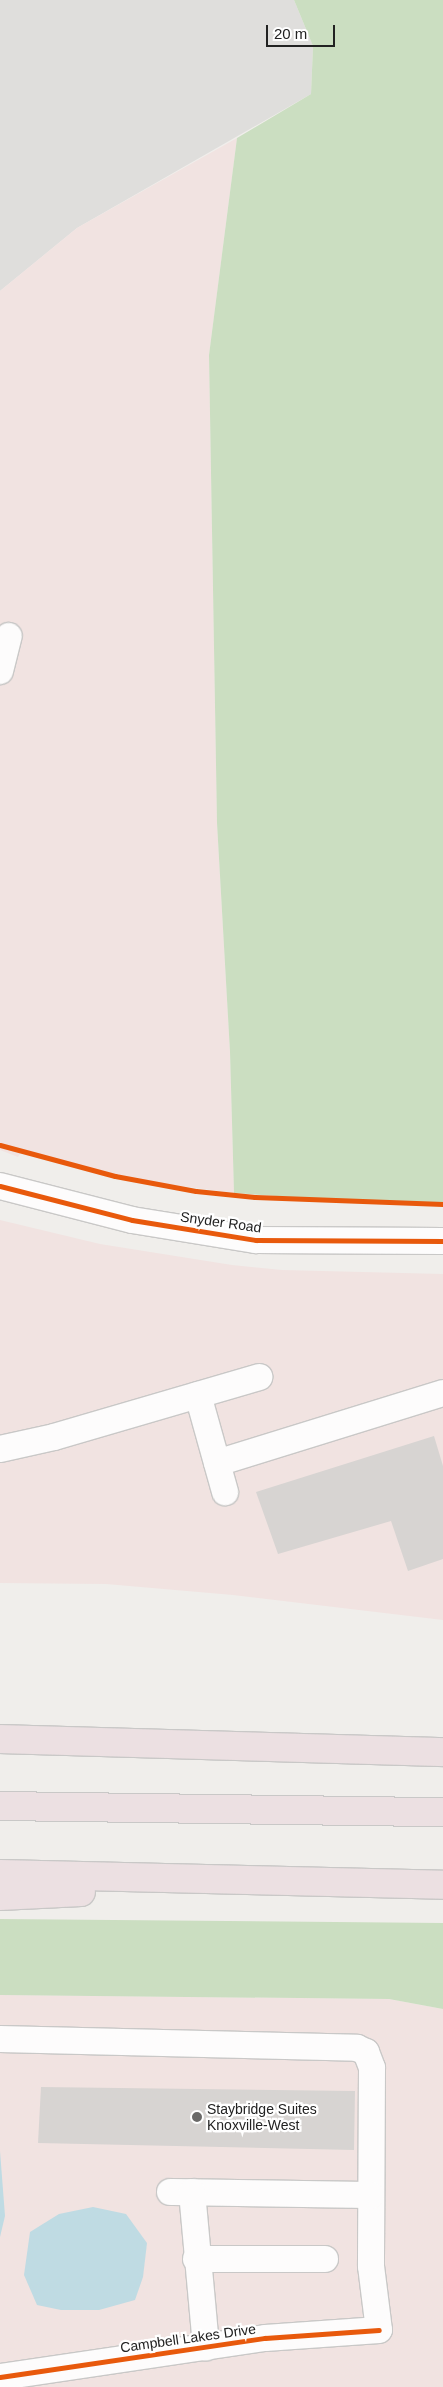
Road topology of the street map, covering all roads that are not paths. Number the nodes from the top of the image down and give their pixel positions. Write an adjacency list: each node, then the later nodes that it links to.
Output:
1 (9, 636): 2 (street)
2 (0, 671)
3 (0, 1186): 4 (street, Snyder Road)
4 (443, 1241)
5 (259, 1377): 7 (street)
6 (443, 1393): 9 (street)
7 (198, 1395): 8 (street); 9 (street)
8 (0, 1450)
9 (217, 1463): 10 (street)
10 (225, 1492)
11 (0, 1739): 12 (highway)
12 (443, 1752)
13 (0, 1806): 14 (highway)
14 (443, 1812)
15 (0, 1874): 16 (highway)
16 (288, 1881): 17 (highway); 18 (highway)
17 (443, 1885)
18 (0, 1896)
19 (0, 2039): 20 (street)
20 (371, 2195): 21 (street); 23 (street, Campbell Lakes Drive)
21 (196, 2259): 22 (street); 23 (street)
22 (325, 2259)
23 (206, 2347): 24 (street, Campbell Lakes Drive)
24 (0, 2377)

